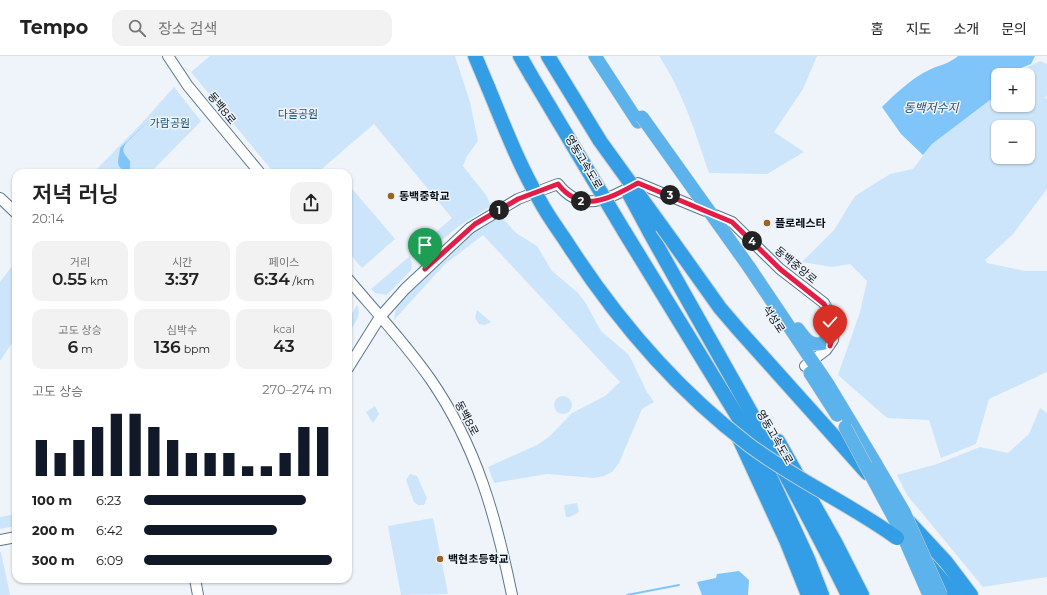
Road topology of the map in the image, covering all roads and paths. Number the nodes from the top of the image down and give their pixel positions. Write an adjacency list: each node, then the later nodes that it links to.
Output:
1 (168, 56): 9 (street, 동백8로)
2 (475, 56): 33 (highway, bridge)
3 (520, 56): 15 (highway, 영동고속도로, bridge)
4 (548, 56): 8 (highway, 영동고속도로)
5 (595, 56): 7 (highway, 석성로)
6 (604, 56): 7 (highway)
7 (640, 120): 12 (highway, 석성로)
8 (600, 141): 14 (highway, 영동고속도로, bridge); 34 (highway, bridge)
9 (257, 169)
10 (0, 198): 11 (street)
11 (12, 209)
12 (743, 266): 16 (highway); 20 (highway, 석성로)
13 (352, 284): 18 (street, 동백8로)
14 (679, 285): 29 (highway, 영동고속도로); 30 (highway, 영동고속도로)
15 (660, 289): 27 (highway, 영동고속도로); 28 (highway, 영동고속도로)
16 (767, 295): 17 (highway); 20 (highway)
17 (828, 310): 18 (street, 동백중앙로); 20 (street, 동백중앙로)
18 (380, 316): 19 (street, 동백중앙로); 26 (street, 동백8로)
19 (352, 362)
20 (808, 363): 21 (highway, 석성로)
21 (848, 425): 31 (highway, 석성로, bridge); 32 (highway, bridge)
22 (12, 538): 23 (street)
23 (0, 540)
24 (196, 583): 25 (street)
25 (198, 595)
26 (512, 595)
27 (808, 595)
28 (822, 595)
29 (848, 595)
30 (862, 595)
31 (929, 595)
32 (941, 595)
33 (955, 595)
34 (971, 595)

